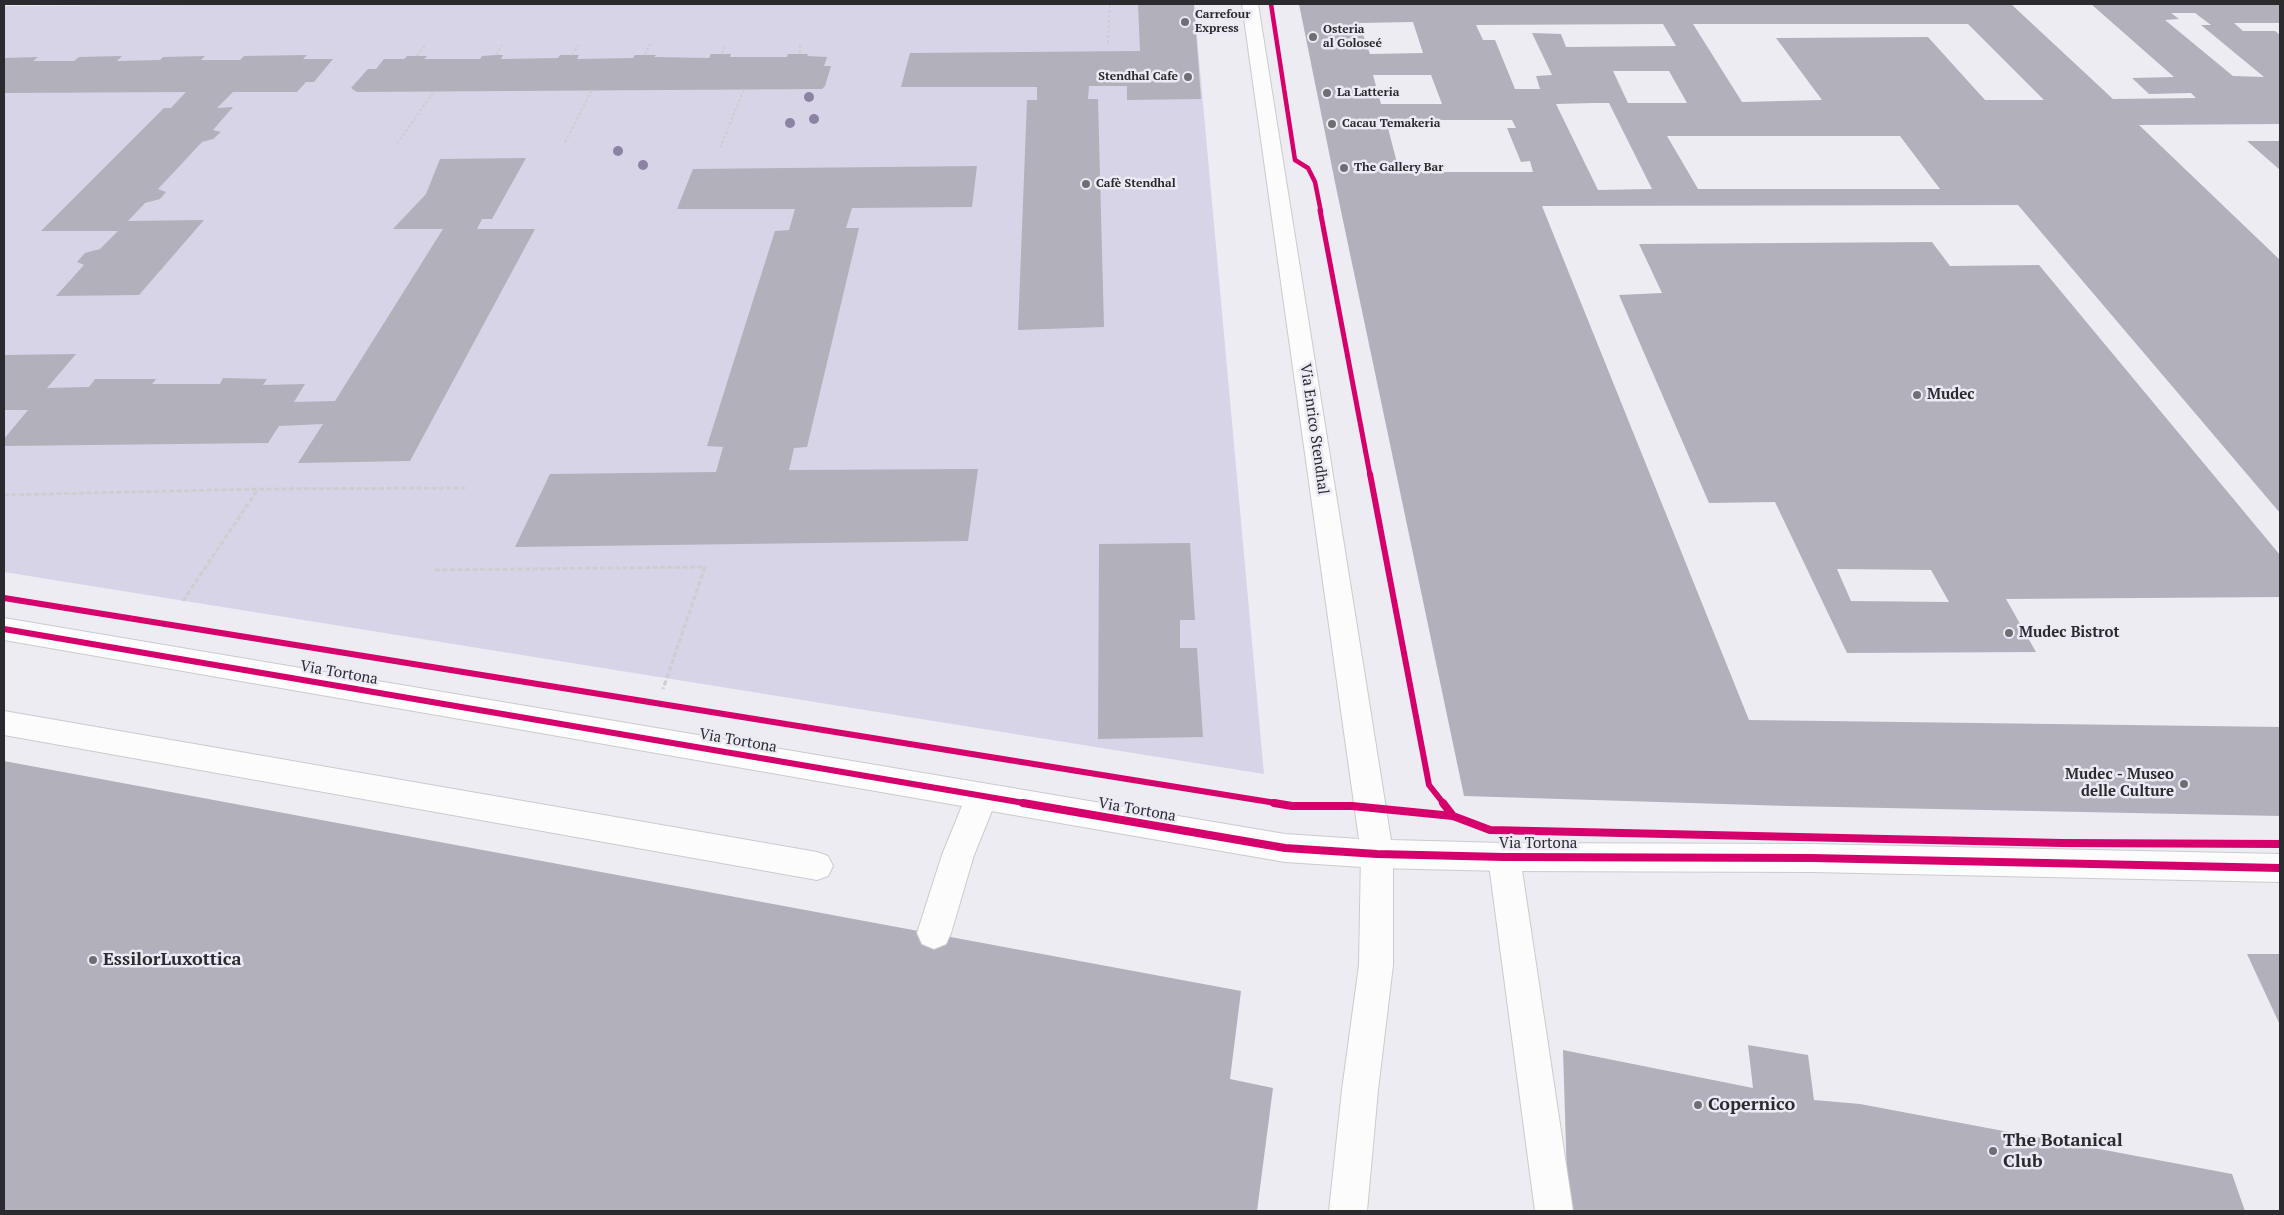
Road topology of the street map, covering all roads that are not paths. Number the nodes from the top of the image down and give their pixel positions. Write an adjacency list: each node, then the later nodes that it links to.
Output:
1 (1250, 4): 5 (street, Via Enrico Stendhal)
2 (4, 629): 4 (street, Via Tortona)
3 (4, 723): 7 (street)
4 (982, 796): 5 (street, Via Tortona); 9 (street)
5 (1377, 854): 6 (street, Via Tortona); 10 (street, Via Enrico Stendhal)
6 (1504, 857): 8 (street, Via Tortona); 11 (street)
7 (817, 866)
8 (2280, 868)
9 (934, 933)
10 (1348, 1211)
11 (1554, 1211)

